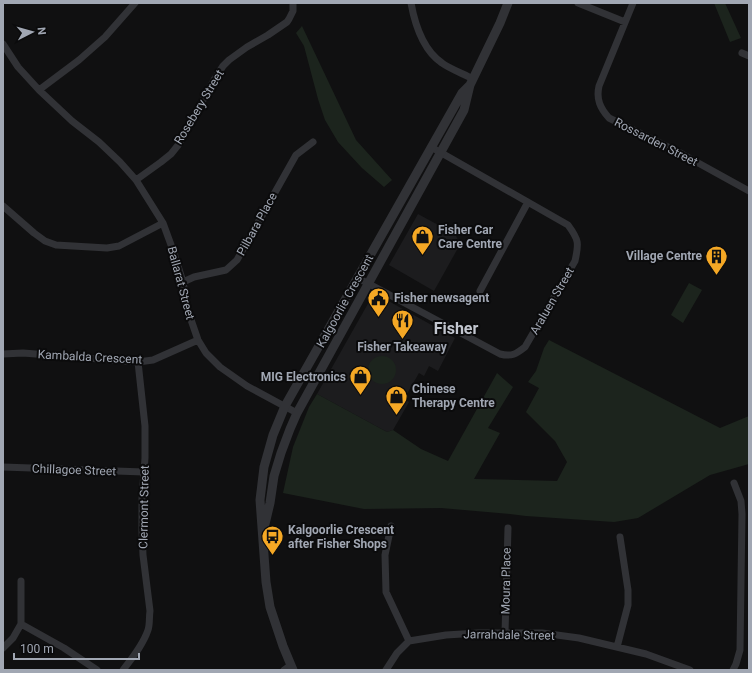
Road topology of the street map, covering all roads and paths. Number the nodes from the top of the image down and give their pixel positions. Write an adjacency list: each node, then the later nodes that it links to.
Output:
1 (135, 3): 10 (street)
2 (293, 3): 14 (street, Rosebery Street)
3 (410, 3): 9 (street)
4 (508, 3): 9 (street, Kalgoorlie Crescent)
5 (578, 3): 7 (street)
6 (633, 3): 7 (street, Rossarden Street)
7 (625, 22): 15 (street, Rossarden Street)
8 (3, 44): 10 (street, Ballarat Street)
9 (472, 82): 12 (street, Kalgoorlie Crescent); 13 (street, Kalgoorlie Crescent)
10 (39, 90): 14 (street, Ballarat Street)
11 (313, 142): 20 (street, Pilbara Place)
12 (432, 147): 13 (street, Araluen Street); 19 (street, Kalgoorlie Crescent)
13 (440, 152): 16 (street, Araluen Street); 21 (street, Kalgoorlie Crescent)
14 (136, 180): 18 (street, Ballarat Street)
15 (749, 191)
16 (528, 202): 21 (street, Araluen Street); 22 (street)
17 (3, 206): 18 (street)
18 (163, 223): 20 (street, Ballarat Street)
19 (358, 278): 21 (street, Araluen Street); 26 (street, Kalgoorlie Crescent)
20 (183, 282): 23 (street, Ballarat Street)
21 (368, 284): 27 (street, Kalgoorlie Crescent)
22 (480, 290)
23 (198, 340): 25 (street, Kambalda Crescent); 26 (street, Ballarat Street)
24 (3, 354): 25 (street, Kambalda Crescent)
25 (138, 362): 29 (street, Clermont Street)
26 (285, 406): 27 (street, Ballarat Street); 33 (street, Kalgoorlie Crescent)
27 (297, 413): 33 (street, Kalgoorlie Crescent)
28 (3, 467): 29 (street, Chillagoe Street)
29 (144, 472): 43 (street, Clermont Street)
30 (734, 483): 46 (street)
31 (391, 526): 38 (street)
32 (508, 528): 37 (street, Moura Place)
33 (263, 531): 41 (street, Kalgoorlie Crescent)
34 (620, 537): 39 (street)
35 (21, 581): 36 (street)
36 (21, 624): 40 (street); 42 (street)
37 (505, 633): 38 (street, Jarrahdale Street); 39 (street, Jarrahdale Street)
38 (409, 641): 44 (street)
39 (617, 647): 45 (street, Jarrahdale Street)
40 (3, 648)
41 (289, 668)
42 (97, 670)
43 (123, 670)
44 (386, 670)
45 (690, 670)
46 (733, 670)

